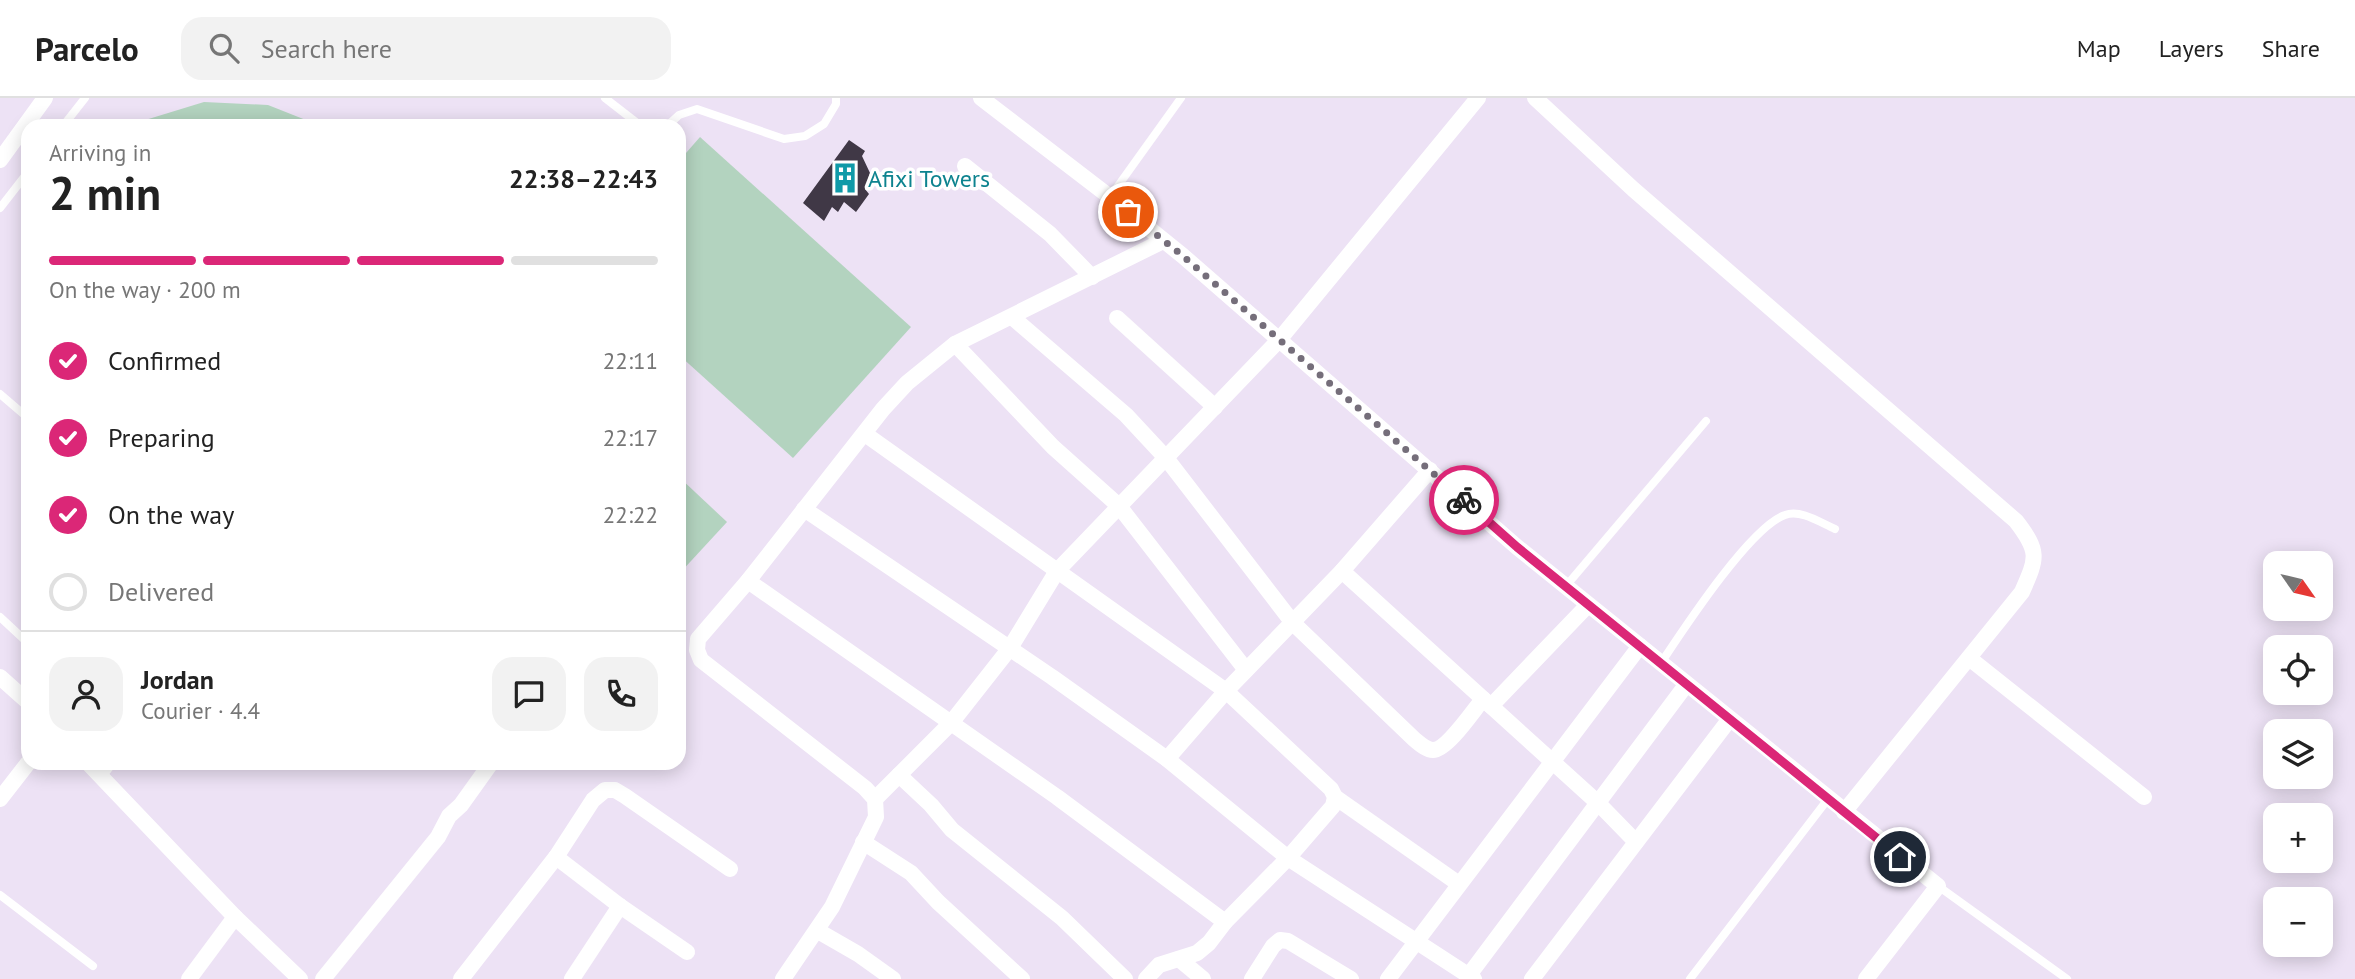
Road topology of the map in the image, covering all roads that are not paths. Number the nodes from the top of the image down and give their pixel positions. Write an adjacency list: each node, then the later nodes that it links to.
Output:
1 (45, 98): 9 (street)
2 (85, 98): 10 (lane)
3 (605, 98): 11 (lane)
4 (836, 98): 12 (lane)
5 (981, 98): 17 (street)
6 (1181, 98): 17 (lane)
7 (1478, 98): 23 (street)
8 (1535, 98): 45 (street)
9 (30, 119)
10 (68, 119)
11 (633, 119)
12 (675, 119)
13 (21, 131): 14 (street)
14 (0, 160)
15 (965, 166): 20 (street)
16 (21, 181): 18 (lane)
17 (1110, 197): 19 (street)
18 (0, 208)
19 (1163, 241): 20 (street); 23 (street)
20 (1092, 277): 21 (street)
21 (1012, 317): 24 (street); 30 (street)
22 (1117, 318): 26 (street)
23 (1279, 340): 26 (street); 31 (street)
24 (955, 344): 29 (street); 32 (street)
25 (0, 394): 27 (lane)
26 (1215, 407): 30 (street)
27 (21, 412)
28 (1706, 421): 38 (lane)
29 (865, 434): 33 (street); 35 (street)
30 (1166, 458): 32 (street); 41 (street)
31 (1430, 470): 36 (street); 38 (street)
32 (1119, 506): 35 (street); 47 (street)
33 (804, 509): 37 (street); 44 (street)
34 (1835, 529): 46 (lane)
35 (1057, 571): 44 (street); 50 (street)
36 (1342, 571): 41 (street); 52 (street)
37 (748, 581): 54 (street); 66 (street)
38 (1566, 586): 39 (street)
39 (1588, 605): 43 (street); 52 (street)
40 (0, 617): 42 (lane)
41 (1293, 623): 47 (street); 52 (street)
42 (21, 636)
43 (1640, 646): 46 (street); 56 (street)
44 (1010, 648): 54 (street); 55 (street)
45 (1969, 657): 64 (street); 69 (street)
46 (1660, 663): 49 (street)
47 (1247, 670): 50 (street)
48 (0, 677): 51 (street)
49 (1686, 685): 53 (street); 68 (street)
50 (1226, 691): 55 (street); 63 (street)
51 (21, 696)
52 (1487, 703): 56 (street)
53 (1729, 720): 67 (street); 71 (street)
54 (951, 723): 61 (street); 80 (street)
55 (1167, 760): 73 (street)
56 (1552, 761): 68 (street); 75 (street)
57 (23, 770): 65 (street)
58 (95, 770): 62 (street)
59 (108, 770): 62 (lane)
60 (486, 770): 89 (street)
61 (899, 775): 66 (street); 95 (street)
62 (102, 777): 79 (street)
63 (1335, 797): 73 (street); 75 (street)
64 (2144, 797)
65 (0, 799)
66 (875, 799): 70 (street)
67 (1828, 799): 69 (street); 102 (lane)
68 (1598, 803): 71 (street); 86 (street)
69 (1844, 812): 76 (street)
70 (863, 842): 81 (street); 94 (street)
71 (1636, 842): 101 (street)
72 (556, 856): 74 (street); 78 (street); 90 (street)
73 (1288, 858): 80 (street); 82 (street)
74 (730, 869)
75 (1459, 884): 82 (street)
76 (1938, 886): 103 (street); 104 (lane)
77 (0, 895): 85 (lane)
78 (620, 906): 83 (street); 91 (street)
79 (235, 917): 87 (street); 88 (street)
80 (1225, 922): 84 (street)
81 (818, 931): 92 (street); 93 (street)
82 (1416, 941): 86 (street); 100 (street)
83 (687, 952)
84 (1180, 959): 96 (street); 97 (street)
85 (93, 966)
86 (1471, 977)
87 (189, 979)
88 (300, 979)
89 (323, 979)
90 (461, 979)
91 (572, 979)
92 (783, 979)
93 (893, 979)
94 (1022, 979)
95 (1125, 979)
96 (1146, 979)
97 (1203, 979)
98 (1252, 979): 99 (street)
99 (1351, 979)
100 (1388, 979)
101 (1532, 979)
102 (1690, 979)
103 (1866, 979)
104 (2067, 979)

